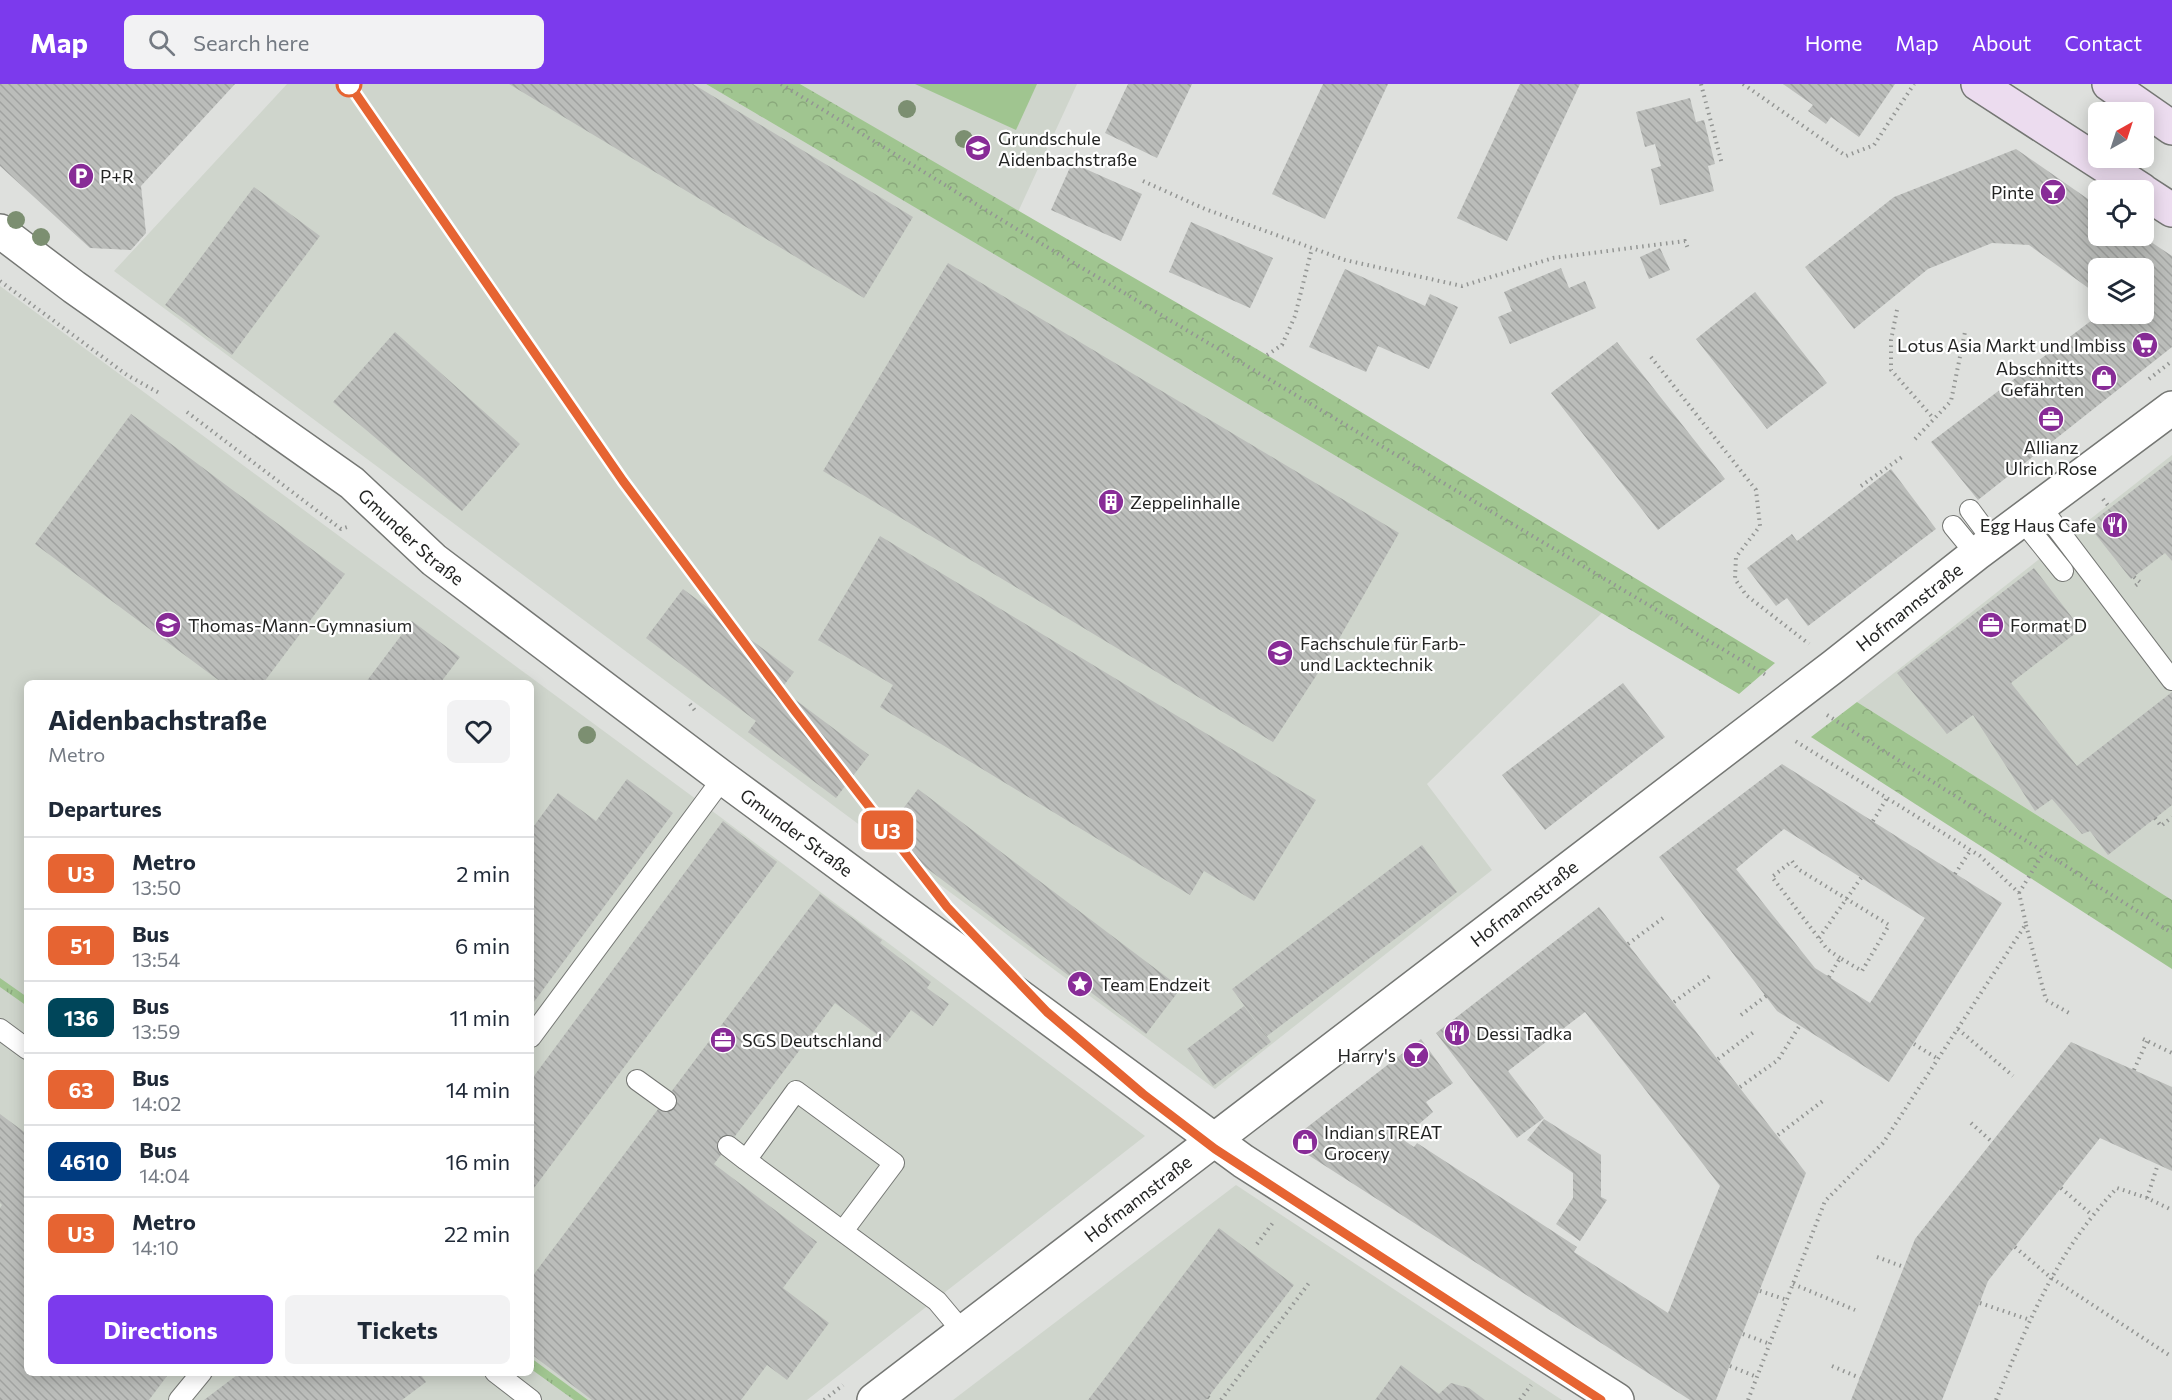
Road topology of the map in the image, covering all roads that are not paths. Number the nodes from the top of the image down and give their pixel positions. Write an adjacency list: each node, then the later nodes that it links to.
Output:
1 (1978, 84): 4 (main road)
2 (2109, 84): 3 (main road)
3 (2172, 128)
4 (2126, 180)
5 (2154, 198): 6 (main road)
6 (2172, 210)
7 (0, 231): 15 (street, Gmunder Straße)
8 (2172, 408): 10 (street, Hofmannstraße)
9 (1970, 510): 12 (lane)
10 (2031, 513): 12 (street, Hofmannstraße); 13 (lane); 14 (lane)
11 (1953, 526): 12 (lane)
12 (1984, 548): 21 (street, Hofmannstraße)
13 (2063, 571)
14 (2172, 680)
15 (723, 778): 17 (lane); 21 (street, Gmunder Straße)
16 (0, 1029): 18 (lane)
17 (534, 1033)
18 (24, 1047)
19 (637, 1080): 20 (lane)
20 (666, 1101)
21 (1216, 1140): 25 (street, Hofmannstraße); 31 (street, Gmunder Straße)
22 (728, 1146): 23 (lane)
23 (746, 1160): 24 (lane); 24 (lane)
24 (843, 1231): 25 (lane)
25 (963, 1332): 30 (street, Hofmannstraße)
26 (199, 1376): 28 (lane)
27 (500, 1376): 29 (lane)
28 (179, 1400)
29 (531, 1400)
30 (874, 1400)
31 (1617, 1400)

